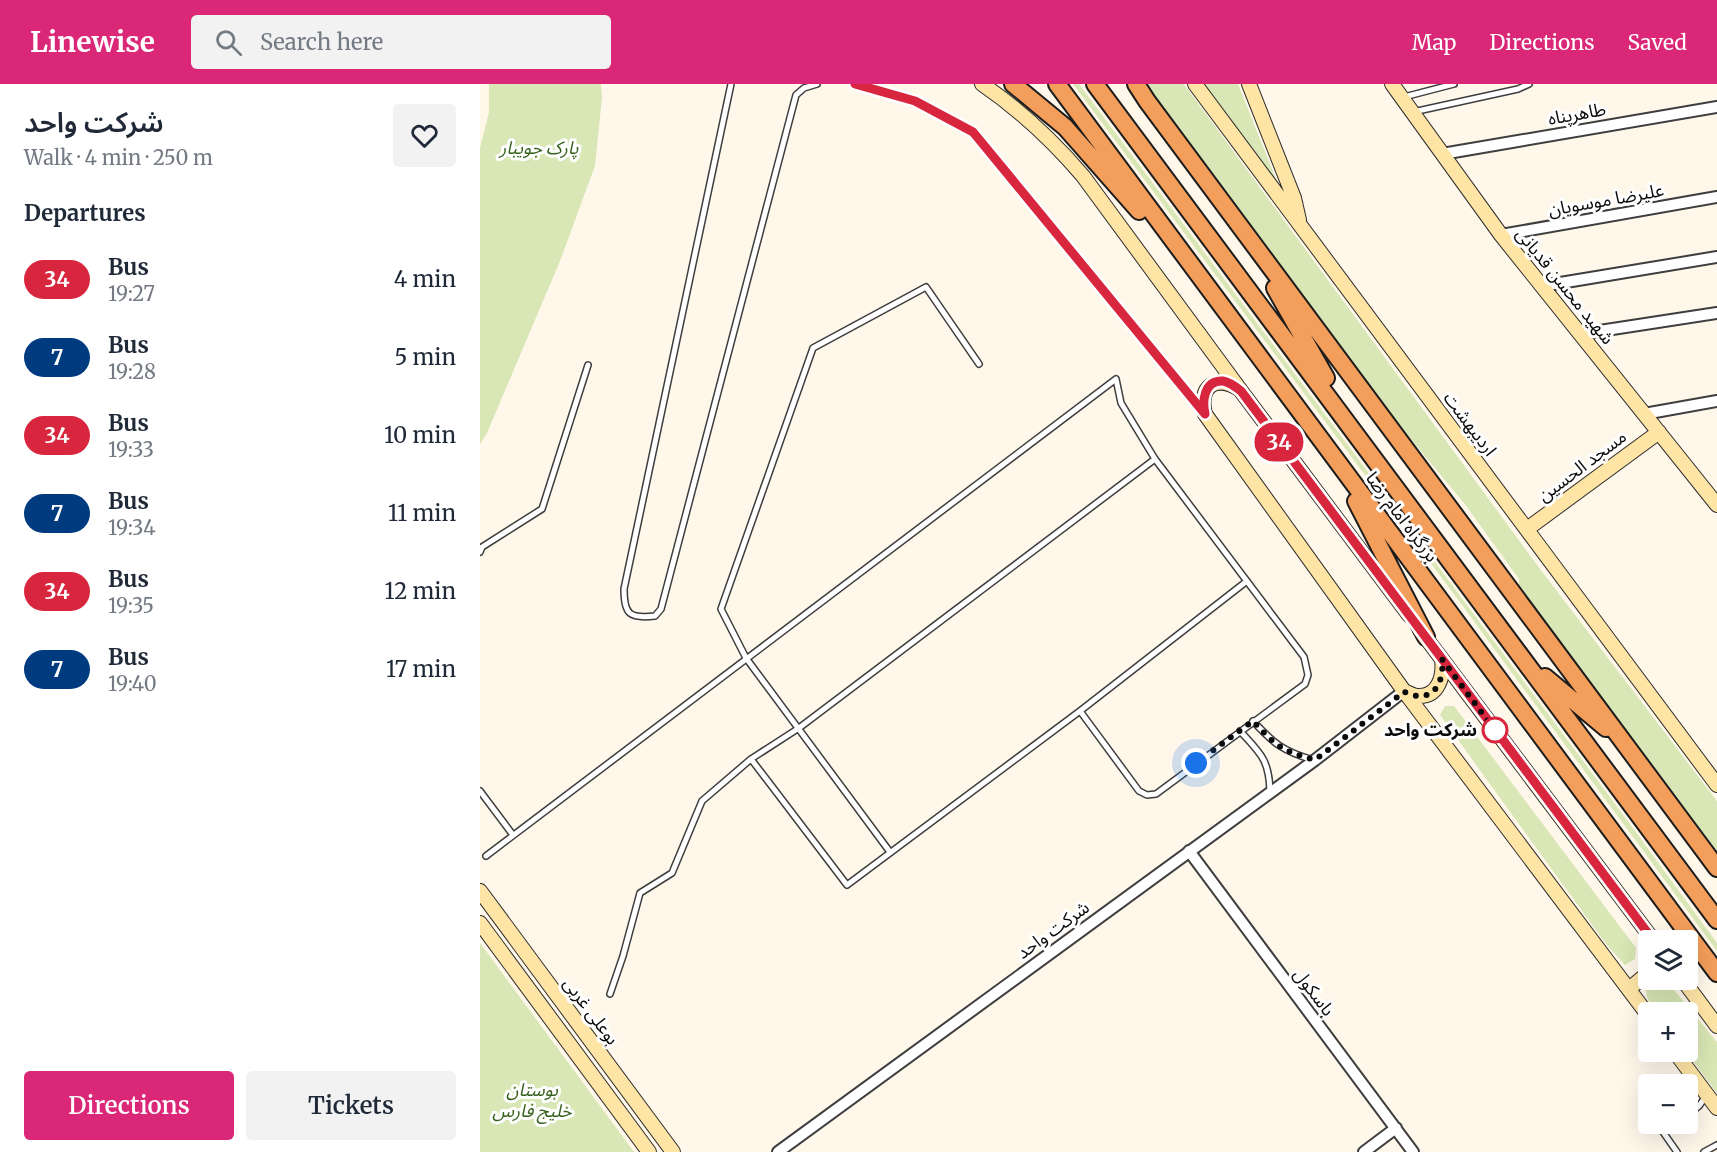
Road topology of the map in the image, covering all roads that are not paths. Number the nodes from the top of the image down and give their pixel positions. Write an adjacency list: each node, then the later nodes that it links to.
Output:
1 (731, 84): 2 (lane)
2 (817, 84)
3 (855, 84): 32 (lane)
4 (982, 84): 30 (main road)
5 (1013, 84): 25 (highway)
6 (1057, 84): 25 (highway, بزرگراه امام رضا)
7 (1095, 84): 35 (highway, بزرگراه امام رضا)
8 (1136, 84): 21 (highway)
9 (1195, 84): 20 (main road, اردیبهشت)
10 (1249, 84): 20 (main road)
11 (1392, 84): 15 (main road, شهید محسن قدیانی)
12 (1455, 84): 14 (lane)
13 (1529, 84): 17 (lane)
14 (1443, 85): 15 (lane)
15 (1401, 97): 17 (main road, شهید محسن قدیانی)
16 (1717, 107): 18 (street, طاهرپناه)
17 (1412, 112): 18 (main road, شهید محسن قدیانی)
18 (1442, 154): 22 (main road, شهید محسن قدیانی)
19 (1717, 197): 22 (street, علیرضا موسویان)
20 (1301, 227): 40 (main road, اردیبهشت)
21 (1241, 228): 35 (highway); 52 (highway)
22 (1501, 235): 24 (main road, شهید محسن قدیانی)
23 (1717, 257): 24 (street)
24 (1542, 286): 27 (main road, شهید محسن قدیانی)
25 (1216, 299): 36 (highway, بزرگراه امام رضا)
26 (1717, 313): 27 (street)
27 (1580, 334): 33 (main road, شهید محسن قدیانی)
28 (979, 364): 44 (lane)
29 (588, 365): 41 (lane)
30 (1241, 391): 32 (main road); 43 (main road)
31 (1717, 401): 33 (street)
32 (1205, 414): 47 (main road)
33 (1644, 414): 34 (main road, شهید محسن قدیانی)
34 (1659, 432): 38 (main road, شهید محسن قدیانی); 40 (main road, مسجد الحسین)
35 (1359, 436): 46 (highway, بزرگراه امام رضا)
36 (1332, 455): 43 (highway); 67 (highway, بزرگراه امام رضا)
37 (1155, 459): 42 (lane); 44 (lane); 50 (lane)
38 (1711, 490): 39 (main road, شهید محسن قدیانی)
39 (1717, 505)
40 (1527, 529): 55 (main road, اردیبهشت)
41 (480, 552)
42 (1247, 581): 48 (lane); 49 (lane)
43 (1426, 637): 45 (main road)
44 (746, 658): 50 (lane); 58 (lane)
45 (1442, 659): 47 (main road); 66 (main road)
46 (1524, 660): 52 (highway); 64 (highway, بزرگراه امام رضا)
47 (1404, 692): 54 (street, شرکت واحد); 69 (main road)
48 (1080, 711): 51 (lane); 60 (lane)
49 (1253, 721): 51 (lane); 54 (lane)
50 (799, 728): 53 (lane); 60 (lane)
51 (1240, 731): 57 (lane)
52 (1627, 746): 62 (highway)
53 (751, 759): 60 (lane); 71 (lane)
54 (1315, 760): 57 (street, شرکت واحد)
55 (1717, 785)
56 (480, 791): 58 (lane)
57 (1270, 793): 59 (street, شرکت واحد)
58 (513, 835): 61 (lane)
59 (1189, 851): 78 (street, باسکول); 83 (street, شرکت واحد)
60 (890, 852)
61 (486, 856)
62 (1717, 868)
63 (480, 891): 82 (main road, بوعلی غربی)
64 (1717, 920)
65 (480, 923): 81 (main road, بوعلی غربی)
66 (1645, 930)
67 (1717, 973)
68 (1638, 982): 69 (main road)
69 (1629, 989): 72 (main road)
70 (1690, 990): 73 (main road)
71 (610, 994)
72 (1638, 1002)
73 (1717, 1026)
74 (1683, 1062): 75 (main road)
75 (1707, 1094): 76 (lane); 77 (main road)
76 (1698, 1107)
77 (1717, 1108)
78 (1396, 1128): 84 (street); 85 (street, باسکول)
79 (1664, 1134): 86 (lane)
80 (1717, 1144): 87 (lane)
81 (650, 1152)
82 (674, 1152)
83 (778, 1152)
84 (1364, 1152)
85 (1413, 1152)
86 (1677, 1152)
87 (1704, 1152)

